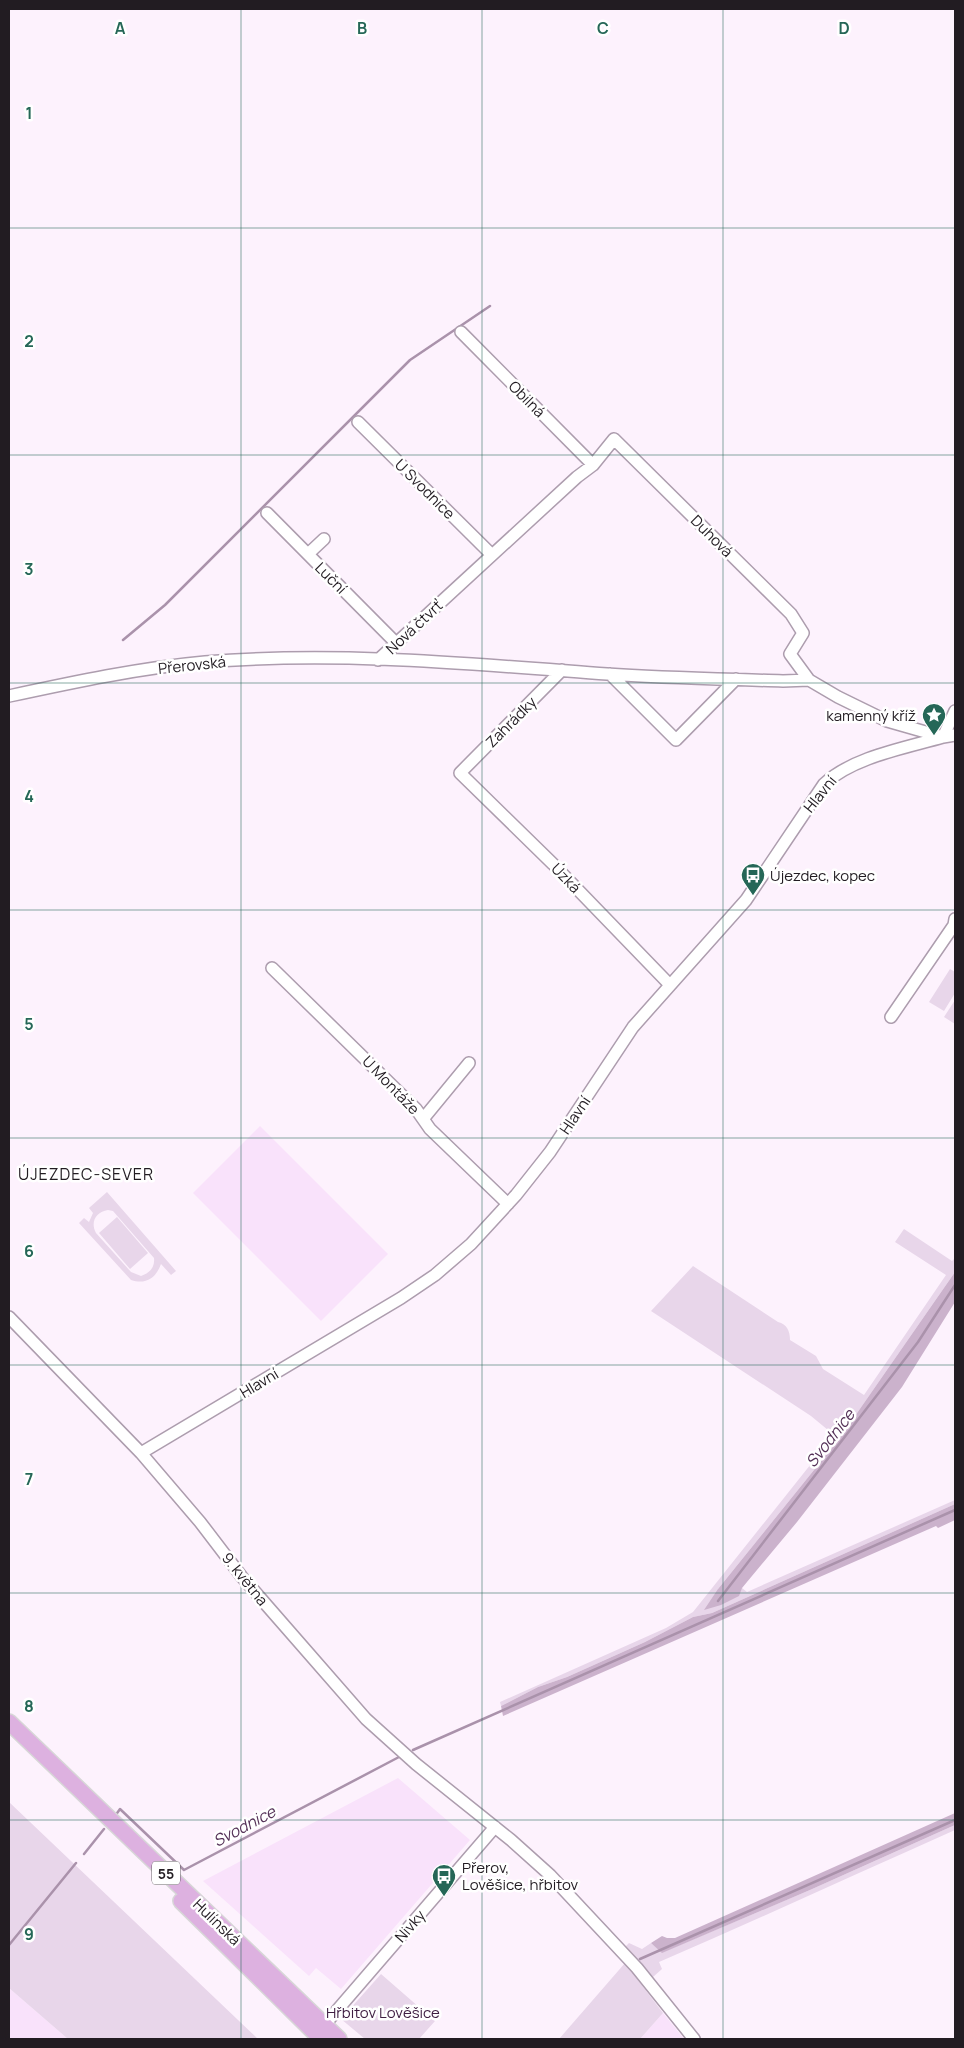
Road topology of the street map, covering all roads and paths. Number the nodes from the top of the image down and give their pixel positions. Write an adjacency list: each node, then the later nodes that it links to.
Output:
1 (460, 332): 4 (street, Obilná)
2 (358, 422): 8 (street, U Svodnice)
3 (618, 442): 4 (street, Nová čtvrť); 14 (street, Duhová)
4 (593, 465): 8 (street, Nová čtvrť)
5 (266, 513): 7 (street, Luční)
6 (324, 539): 7 (street)
7 (308, 554): 9 (street, Luční)
8 (492, 555): 9 (street, Nová čtvrť)
9 (395, 642): 10 (street, Nová čtvrť)
10 (378, 660): 11 (street, Nová čtvrť); 15 (street, Přerovská)
11 (562, 670): 12 (street, Nová čtvrť); 19 (street, Zahrádky)
12 (610, 674): 13 (street, Nová čtvrť); 13 (street)
13 (736, 679): 14 (street, Nová čtvrť)
14 (809, 680): 18 (street)
15 (9, 696)
16 (955, 711): 18 (street)
17 (955, 735): 18 (street, Hlavní)
18 (943, 737): 22 (street, Hlavní)
19 (460, 773): 22 (street, Úzká)
20 (955, 919): 23 (street)
21 (272, 968): 25 (street, U Montáže)
22 (670, 985): 26 (street, Hlavní)
23 (891, 1017)
24 (469, 1063): 25 (street)
25 (423, 1119): 26 (street, U Montáže)
26 (508, 1204): 28 (street, Hlavní)
27 (9, 1317): 28 (street, 9. května)
28 (141, 1454): 31 (street, 9. května)
29 (9, 1722): 32 (main road, Hulínská / 55)
30 (9, 1733): 32 (main road, Hulínská / 55)
31 (495, 1827): 32 (street, Nivky); 34 (street, 9. května)
32 (318, 2035): 33 (main road, Hulínská / 55)
33 (339, 2039)
34 (694, 2039)

